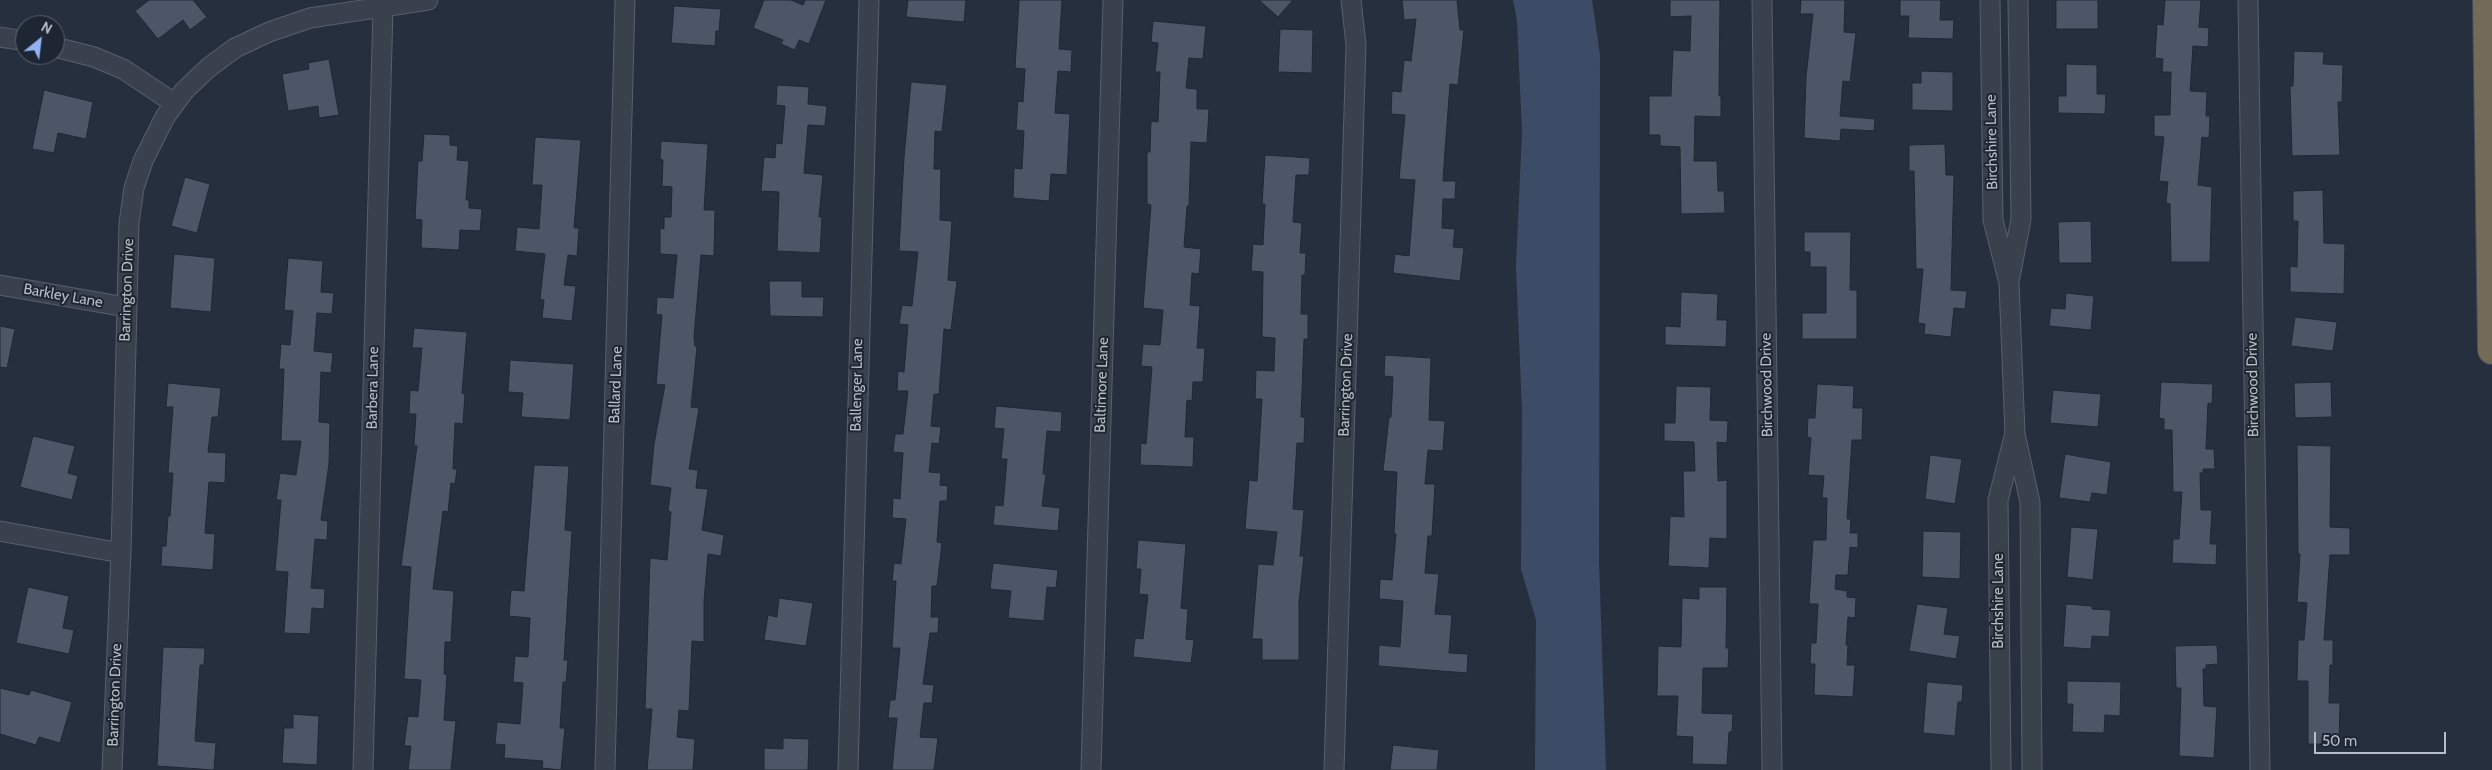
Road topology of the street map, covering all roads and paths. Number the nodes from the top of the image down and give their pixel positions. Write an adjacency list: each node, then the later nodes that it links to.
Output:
1 (428, 0): 11 (street, Barrington Drive)
2 (625, 0): 25 (street, Ballard Lane)
3 (869, 0): 26 (street, Ballenger Lane)
4 (1113, 0): 27 (street, Baltimore Lane)
5 (1351, 0): 28 (street, Barrington Drive)
6 (1762, 0): 29 (street, Birchwood Drive)
7 (1990, 0): 16 (street, Birchshire Lane)
8 (2018, 0): 16 (street, Birchshire Lane)
9 (2248, 0): 32 (street, Birchwood Drive)
10 (2487, 0): 19 (highway)
11 (382, 7): 15 (street, Barrington Drive); 24 (street, Barbera Lane)
12 (0, 37): 13 (street)
13 (15, 39)
14 (65, 50): 15 (street)
15 (174, 103): 18 (street, Barrington Drive)
16 (2009, 283): 20 (street, Birchshire Lane)
17 (0, 285): 18 (street, Barkley Lane)
18 (126, 307): 22 (street, Barrington Drive)
19 (2492, 350)
20 (2015, 434): 30 (street, Birchshire Lane); 31 (street, Birchshire Lane)
21 (0, 531): 22 (street)
22 (121, 553): 23 (street, Barrington Drive)
23 (112, 770)
24 (363, 770)
25 (605, 770)
26 (848, 770)
27 (1091, 770)
28 (1334, 770)
29 (1772, 770)
30 (2001, 770)
31 (2032, 770)
32 (2260, 770)

